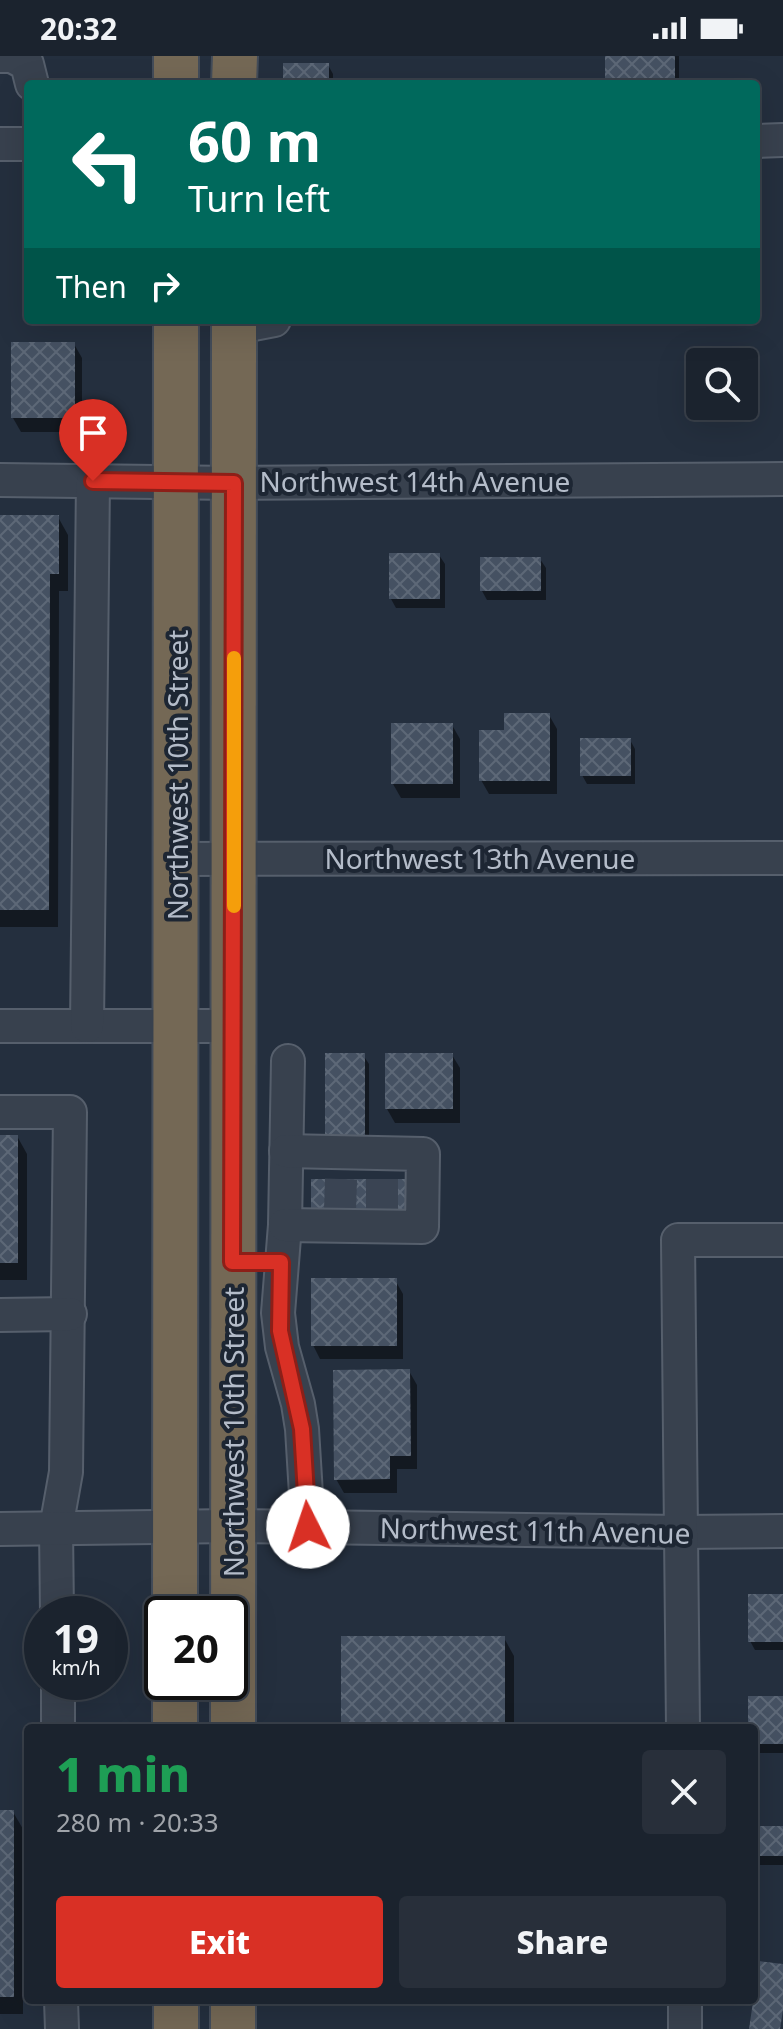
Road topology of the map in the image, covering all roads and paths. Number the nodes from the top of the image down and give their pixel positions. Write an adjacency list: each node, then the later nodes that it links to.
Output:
1 (0, 56): 4 (street)
2 (176, 56): 5 (highway)
3 (235, 56): 6 (highway)
4 (31, 80)
5 (176, 80)
6 (234, 80)
7 (783, 140): 8 (street)
8 (760, 141)
9 (0, 144): 10 (street)
10 (24, 144)
11 (176, 324): 16 (highway, Northwest 10th Street)
12 (247, 324): 17 (highway, Northwest 10th Street)
13 (783, 479): 17 (street, Northwest 14th Avenue)
14 (0, 480): 15 (street, Northwest 14th Avenue)
15 (93, 481): 16 (street, Northwest 14th Avenue); 22 (street)
16 (176, 482): 17 (street, Northwest 14th Avenue); 20 (highway, Northwest 10th Street)
17 (234, 483): 18 (highway, Northwest 10th Street)
18 (234, 858): 19 (street, Northwest 13th Avenue); 20 (street, Northwest 13th Avenue); 24 (highway, Northwest 10th Street)
19 (783, 858)
20 (177, 859): 23 (highway, Northwest 10th Street)
21 (0, 1026): 22 (street)
22 (87, 1026): 23 (street)
23 (177, 1026): 24 (street); 39 (highway, Northwest 10th Street)
24 (234, 1026): 25 (highway, Northwest 10th Street)
25 (234, 1087): 27 (street); 28 (highway, Northwest 10th Street)
26 (0, 1112): 34 (street)
27 (286, 1151): 29 (street); 30 (street)
28 (234, 1184): 29 (street); 32 (highway, Northwest 10th Street)
29 (286, 1185): 30 (street)
30 (285, 1225): 33 (street)
31 (783, 1240): 44 (street)
32 (232, 1262): 33 (street); 36 (highway, Northwest 10th Street)
33 (281, 1262): 37 (street)
34 (70, 1314): 35 (street); 41 (street)
35 (0, 1315)
36 (233, 1364): 37 (street); 38 (highway, Northwest 10th Street)
37 (287, 1365): 40 (street)
38 (233, 1526): 39 (street, Northwest 11th Avenue); 40 (street, Northwest 11th Avenue); 51 (highway, Northwest 10th Street)
39 (174, 1527): 41 (street, Northwest 11th Avenue); 46 (highway, Northwest 10th Street)
40 (308, 1527): 44 (street, Northwest 11th Avenue)
41 (56, 1528): 42 (street, Northwest 11th Avenue); 45 (street)
42 (0, 1529)
43 (783, 1531): 44 (street, Northwest 11th Avenue)
44 (681, 1532): 52 (street)
45 (57, 1596)
46 (175, 1596)
47 (58, 1700): 49 (street)
48 (175, 1700): 50 (highway)
49 (58, 1724)
50 (175, 1724)
51 (233, 1724)
52 (683, 1724)
53 (61, 2004): 57 (street)
54 (176, 2004): 58 (highway)
55 (233, 2004): 59 (highway)
56 (685, 2004): 60 (street)
57 (62, 2029)
58 (176, 2029)
59 (233, 2029)
60 (685, 2029)

